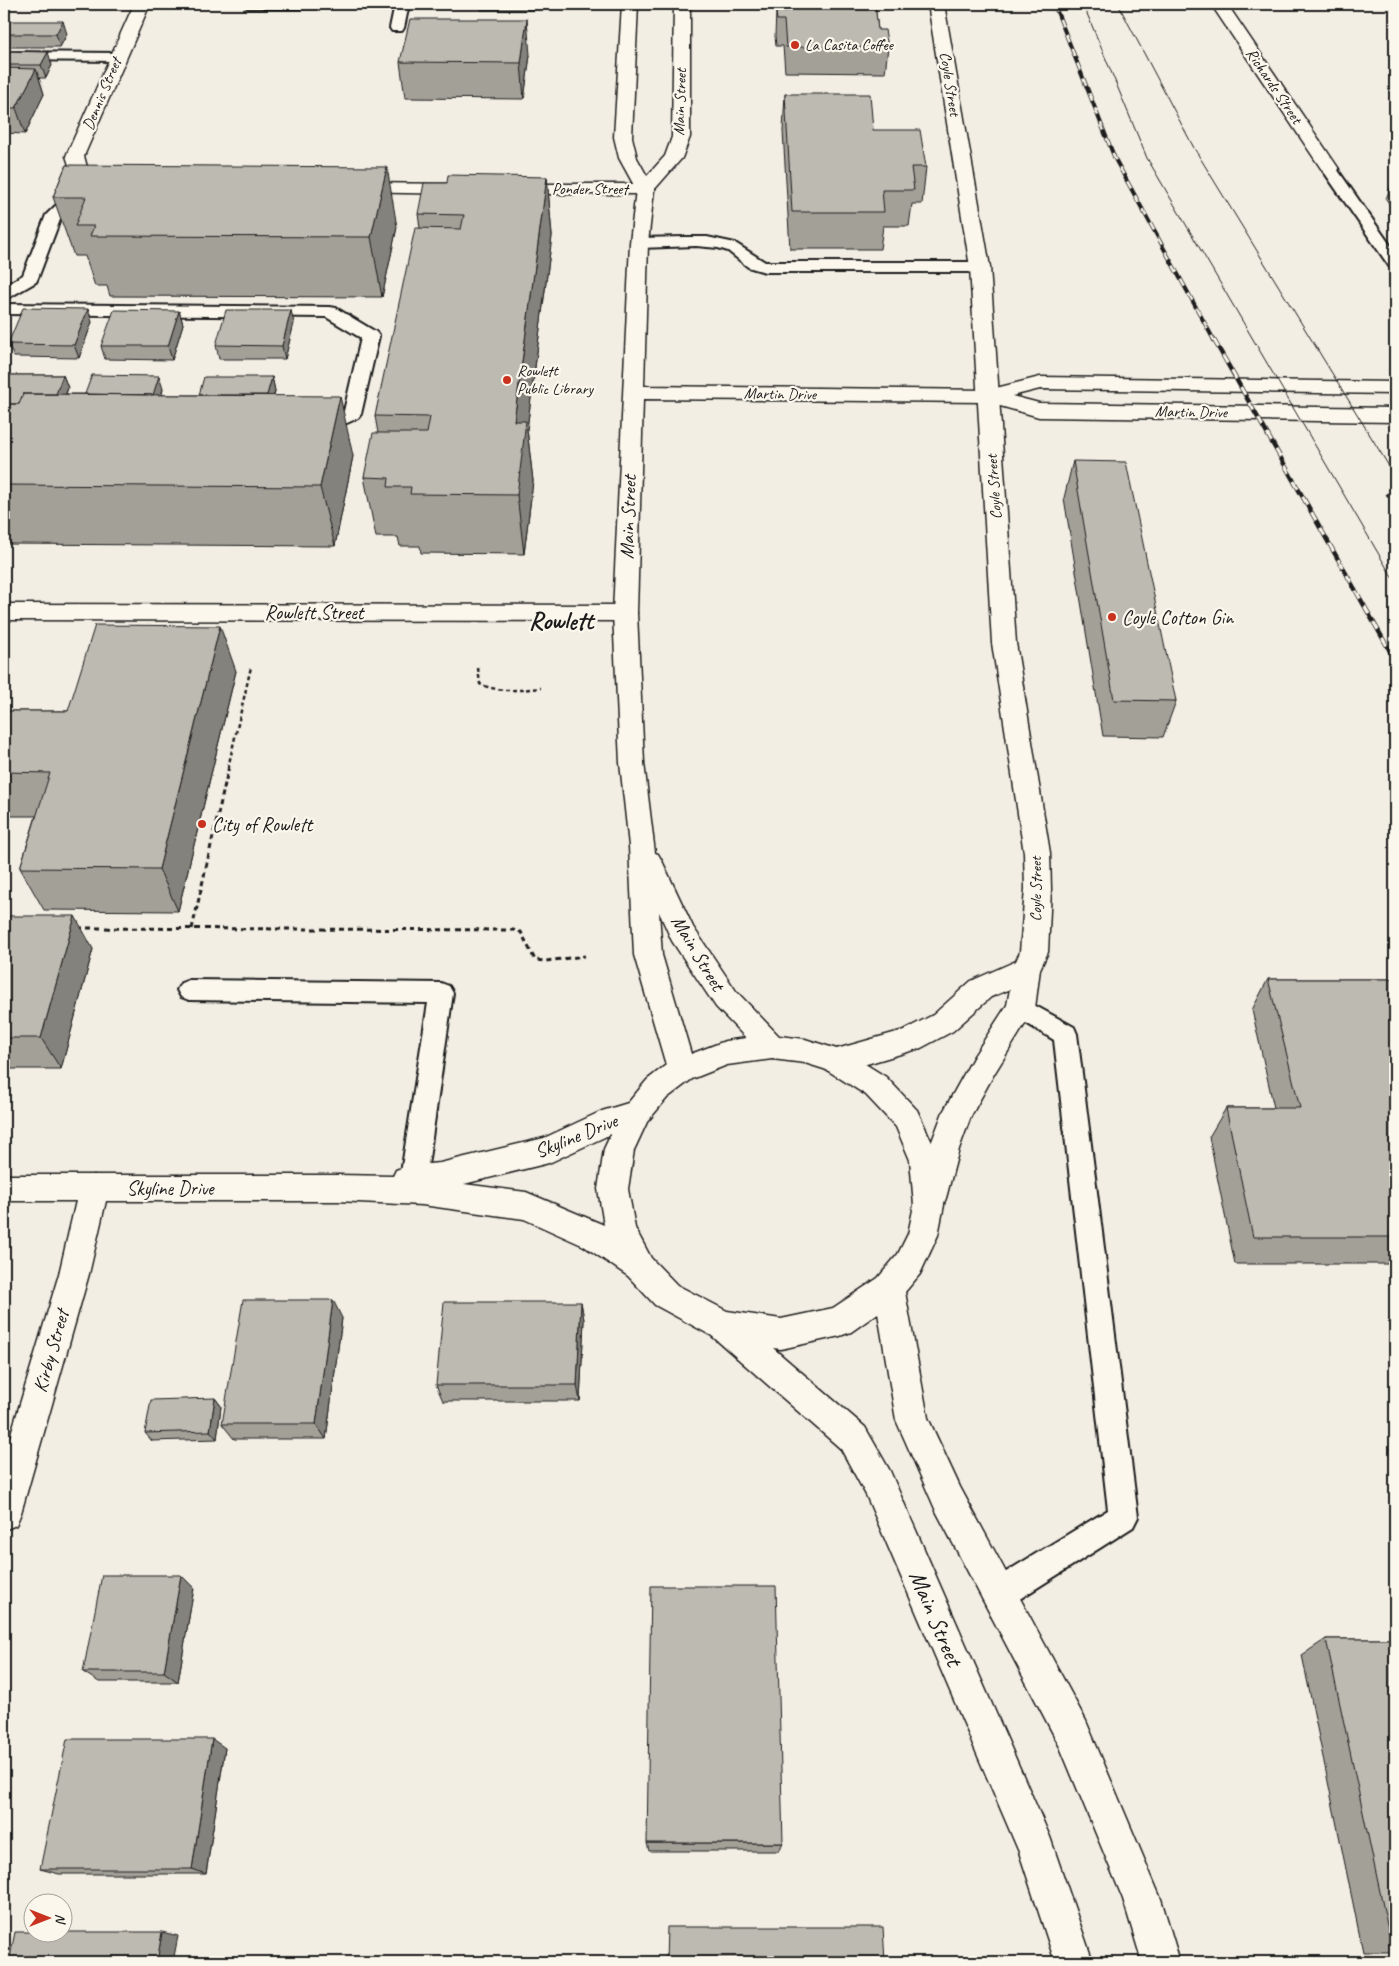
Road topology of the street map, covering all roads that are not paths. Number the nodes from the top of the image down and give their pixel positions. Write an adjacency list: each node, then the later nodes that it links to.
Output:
1 (142, 4): 11 (street, Dennis Street)
2 (250, 4): 3 (lane)
3 (326, 4)
4 (402, 4): 9 (lane)
5 (630, 4): 16 (street)
6 (682, 4): 16 (street, Main Street)
7 (936, 4): 19 (street, Coyle Street)
8 (1219, 4): 12 (street, Richards Street)
9 (397, 28)
10 (4, 56): 11 (lane)
11 (118, 57): 13 (street, Dennis Street)
12 (1330, 169): 18 (lane)
13 (84, 187): 14 (street); 20 (lane)
14 (114, 187)
15 (333, 188): 16 (street, Ponder Street)
16 (646, 189): 17 (street, Main Street)
17 (639, 243): 19 (lane); 23 (street, Main Street)
18 (1395, 262)
19 (980, 267): 24 (street, Coyle Street)
20 (4, 294)
21 (4, 309): 26 (lane)
22 (1395, 388): 24 (street, Martin Drive)
23 (632, 392): 24 (street, Martin Drive); 28 (street, Main Street)
24 (988, 396): 25 (street, Martin Drive); 30 (street, Coyle Street)
25 (1395, 415)
26 (301, 439)
27 (4, 612): 28 (street, Rowlett Street)
28 (625, 614): 29 (street, Main Street)
29 (642, 846): 33 (street, Main Street); 35 (street, Main Street)
30 (1026, 969): 32 (street, Coyle Street); 34 (street)
31 (189, 990): 37 (lane)
32 (1021, 1008): 41 (street, Coyle Street); 46 (lane)
33 (772, 1048): 34 (street, Main Street); 35 (street, Main Street)
34 (836, 1062): 41 (street, Main Street)
35 (682, 1070): 36 (street, Main Street)
36 (637, 1113): 37 (street, Skyline Drive); 42 (street, Main Street)
37 (413, 1179): 40 (street, Skyline Drive)
38 (4, 1188): 39 (street, Skyline Drive)
39 (94, 1188): 40 (street, Skyline Drive); 45 (street, Kirby Street)
40 (337, 1188): 42 (street, Skyline Drive)
41 (929, 1205): 43 (street, Main Street)
42 (640, 1268): 44 (street, Main Street)
43 (889, 1288): 44 (street, Main Street); 46 (street)
44 (723, 1325): 47 (street, Main Street)
45 (4, 1513)
46 (999, 1594): 48 (street)
47 (1074, 1962)
48 (1161, 1962)

